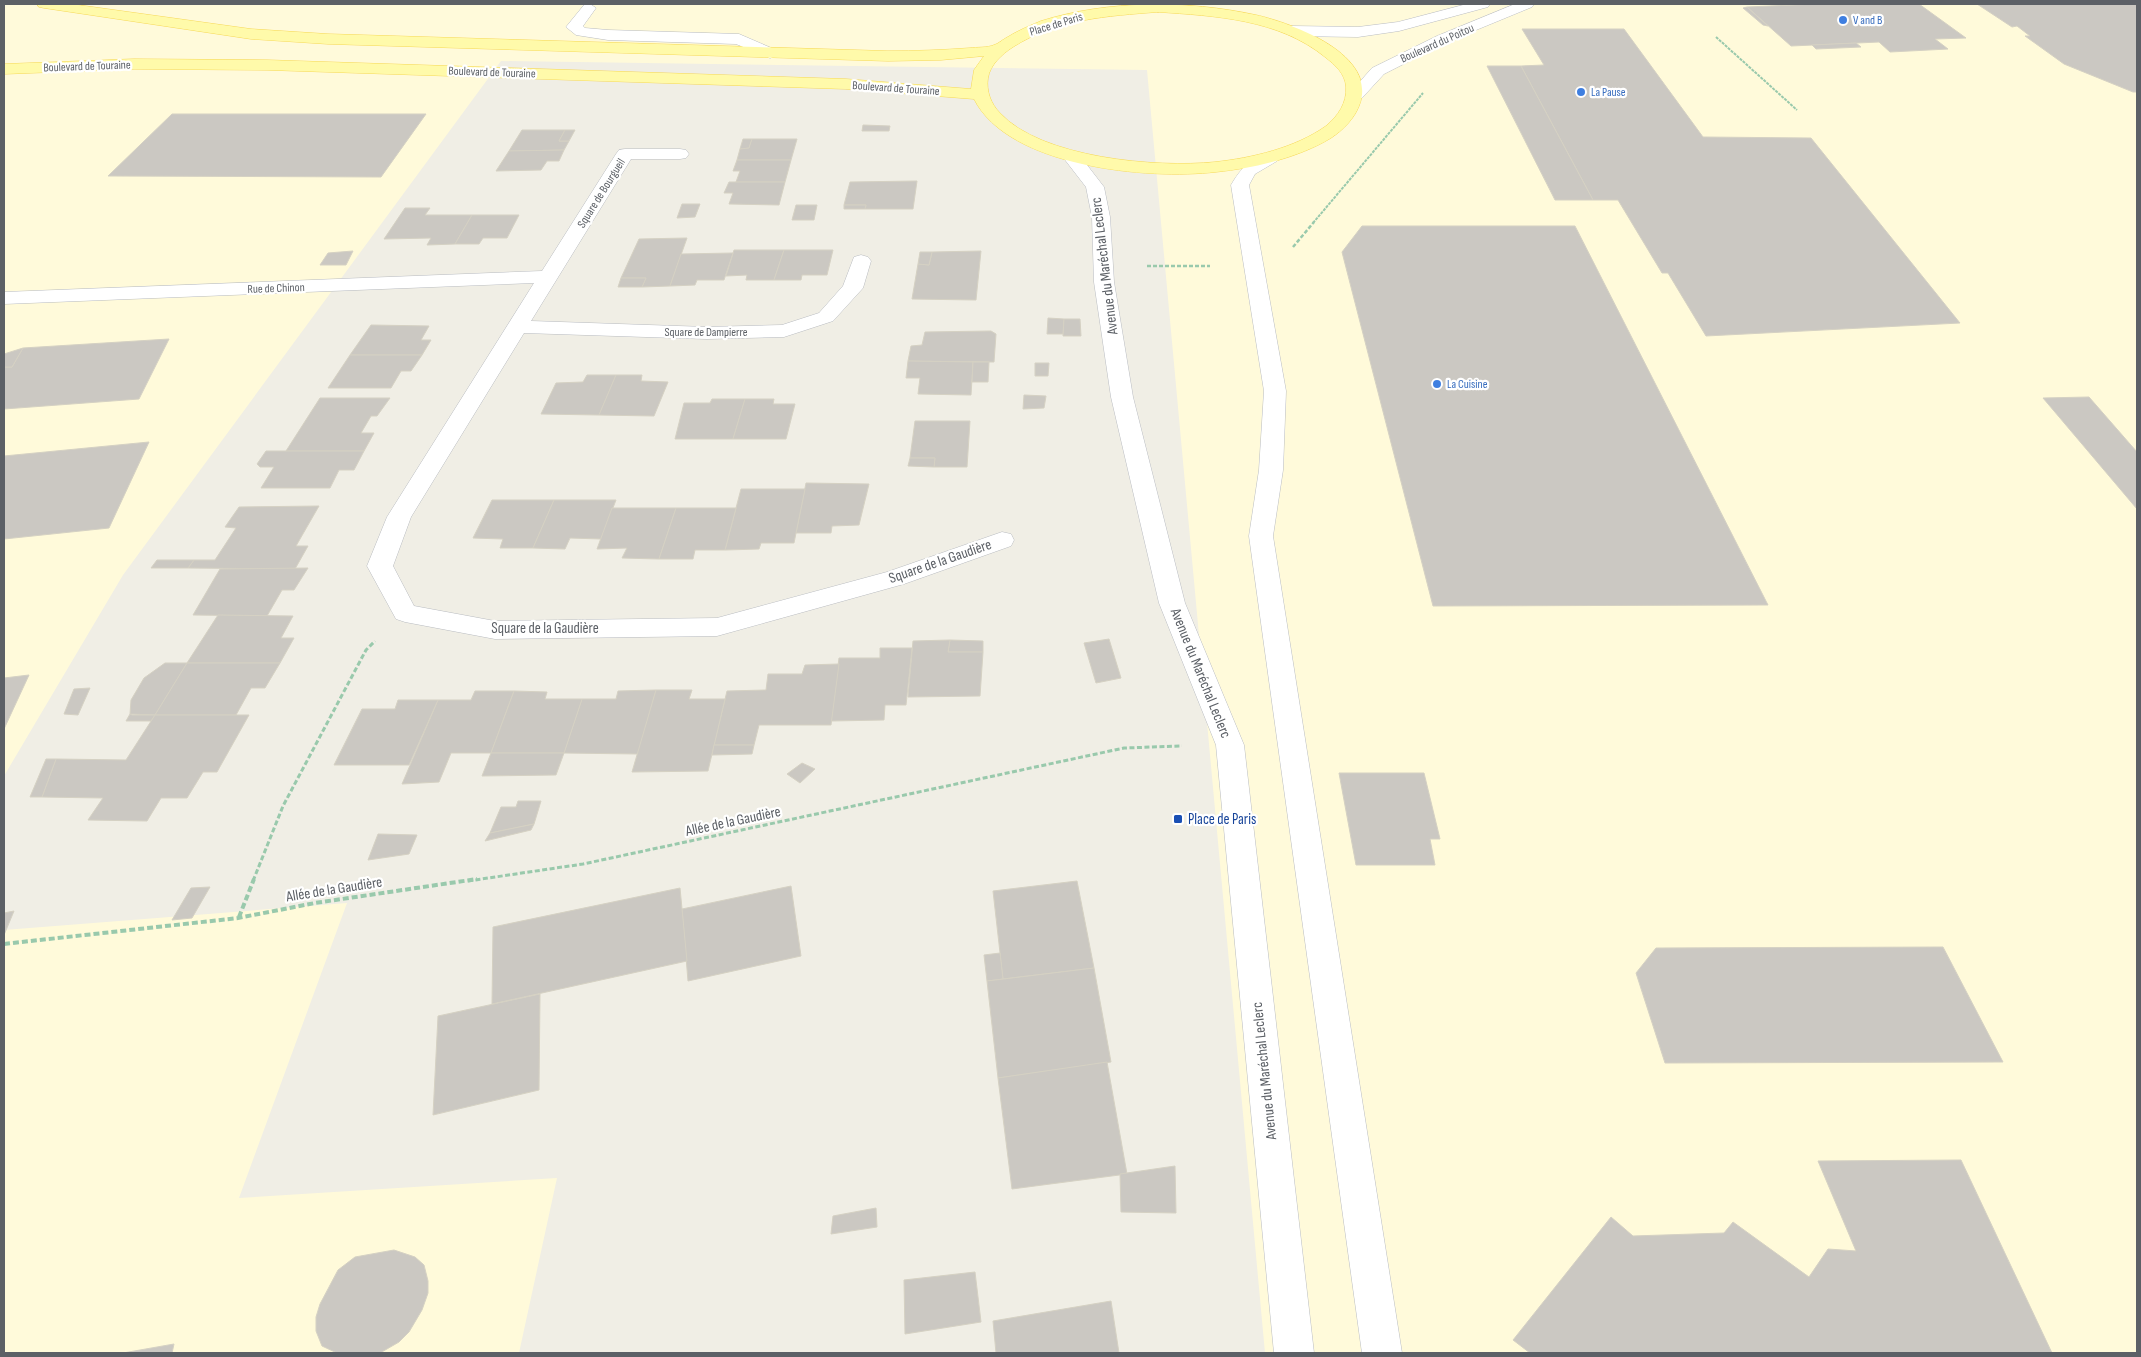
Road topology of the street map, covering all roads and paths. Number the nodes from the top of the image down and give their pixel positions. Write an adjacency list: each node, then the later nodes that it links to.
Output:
1 (44, 4): 11 (main road, Boulevard de Touraine)
2 (1205, 4): 7 (main road)
3 (1483, 4): 8 (main road, Boulevard du Poitou)
4 (1527, 4): 15 (main road, Boulevard du Poitou)
5 (1116, 7): 7 (main road, Place de Paris); 10 (main road, Place de Paris)
6 (589, 8): 11 (main road)
7 (1224, 13): 8 (main road, Place de Paris)
8 (1292, 31): 15 (main road, Place de Paris)
9 (1716, 36): 16 (path)
10 (998, 50): 11 (main road, Boulevard de Touraine); 14 (main road, Place de Paris)
11 (770, 53)
12 (4, 70): 14 (main road, Boulevard de Touraine)
13 (1428, 87): 20 (path)
14 (979, 94): 18 (main road)
15 (1356, 95): 19 (main road)
16 (1797, 110)
17 (680, 154): 22 (main road, Square de Bourgueil)
18 (1071, 156): 19 (main road); 27 (main road, Avenue du Maréchal Leclerc)
19 (1271, 158): 31 (main road)
20 (1292, 248)
21 (861, 262): 24 (main road, Square de Dampierre)
22 (548, 277): 23 (main road, Rue de Chinon); 24 (main road)
23 (4, 298)
24 (518, 327): 26 (main road)
25 (1002, 540): 26 (main road, Square de la Gaudière)
26 (404, 613): 28 (path)
27 (1230, 745): 28 (path, Allée de la Gaudière); 30 (main road, Avenue du Maréchal Leclerc)
28 (238, 918): 29 (path, Allée de la Gaudière)
29 (4, 944)
30 (1294, 1353)
31 (1382, 1353)

